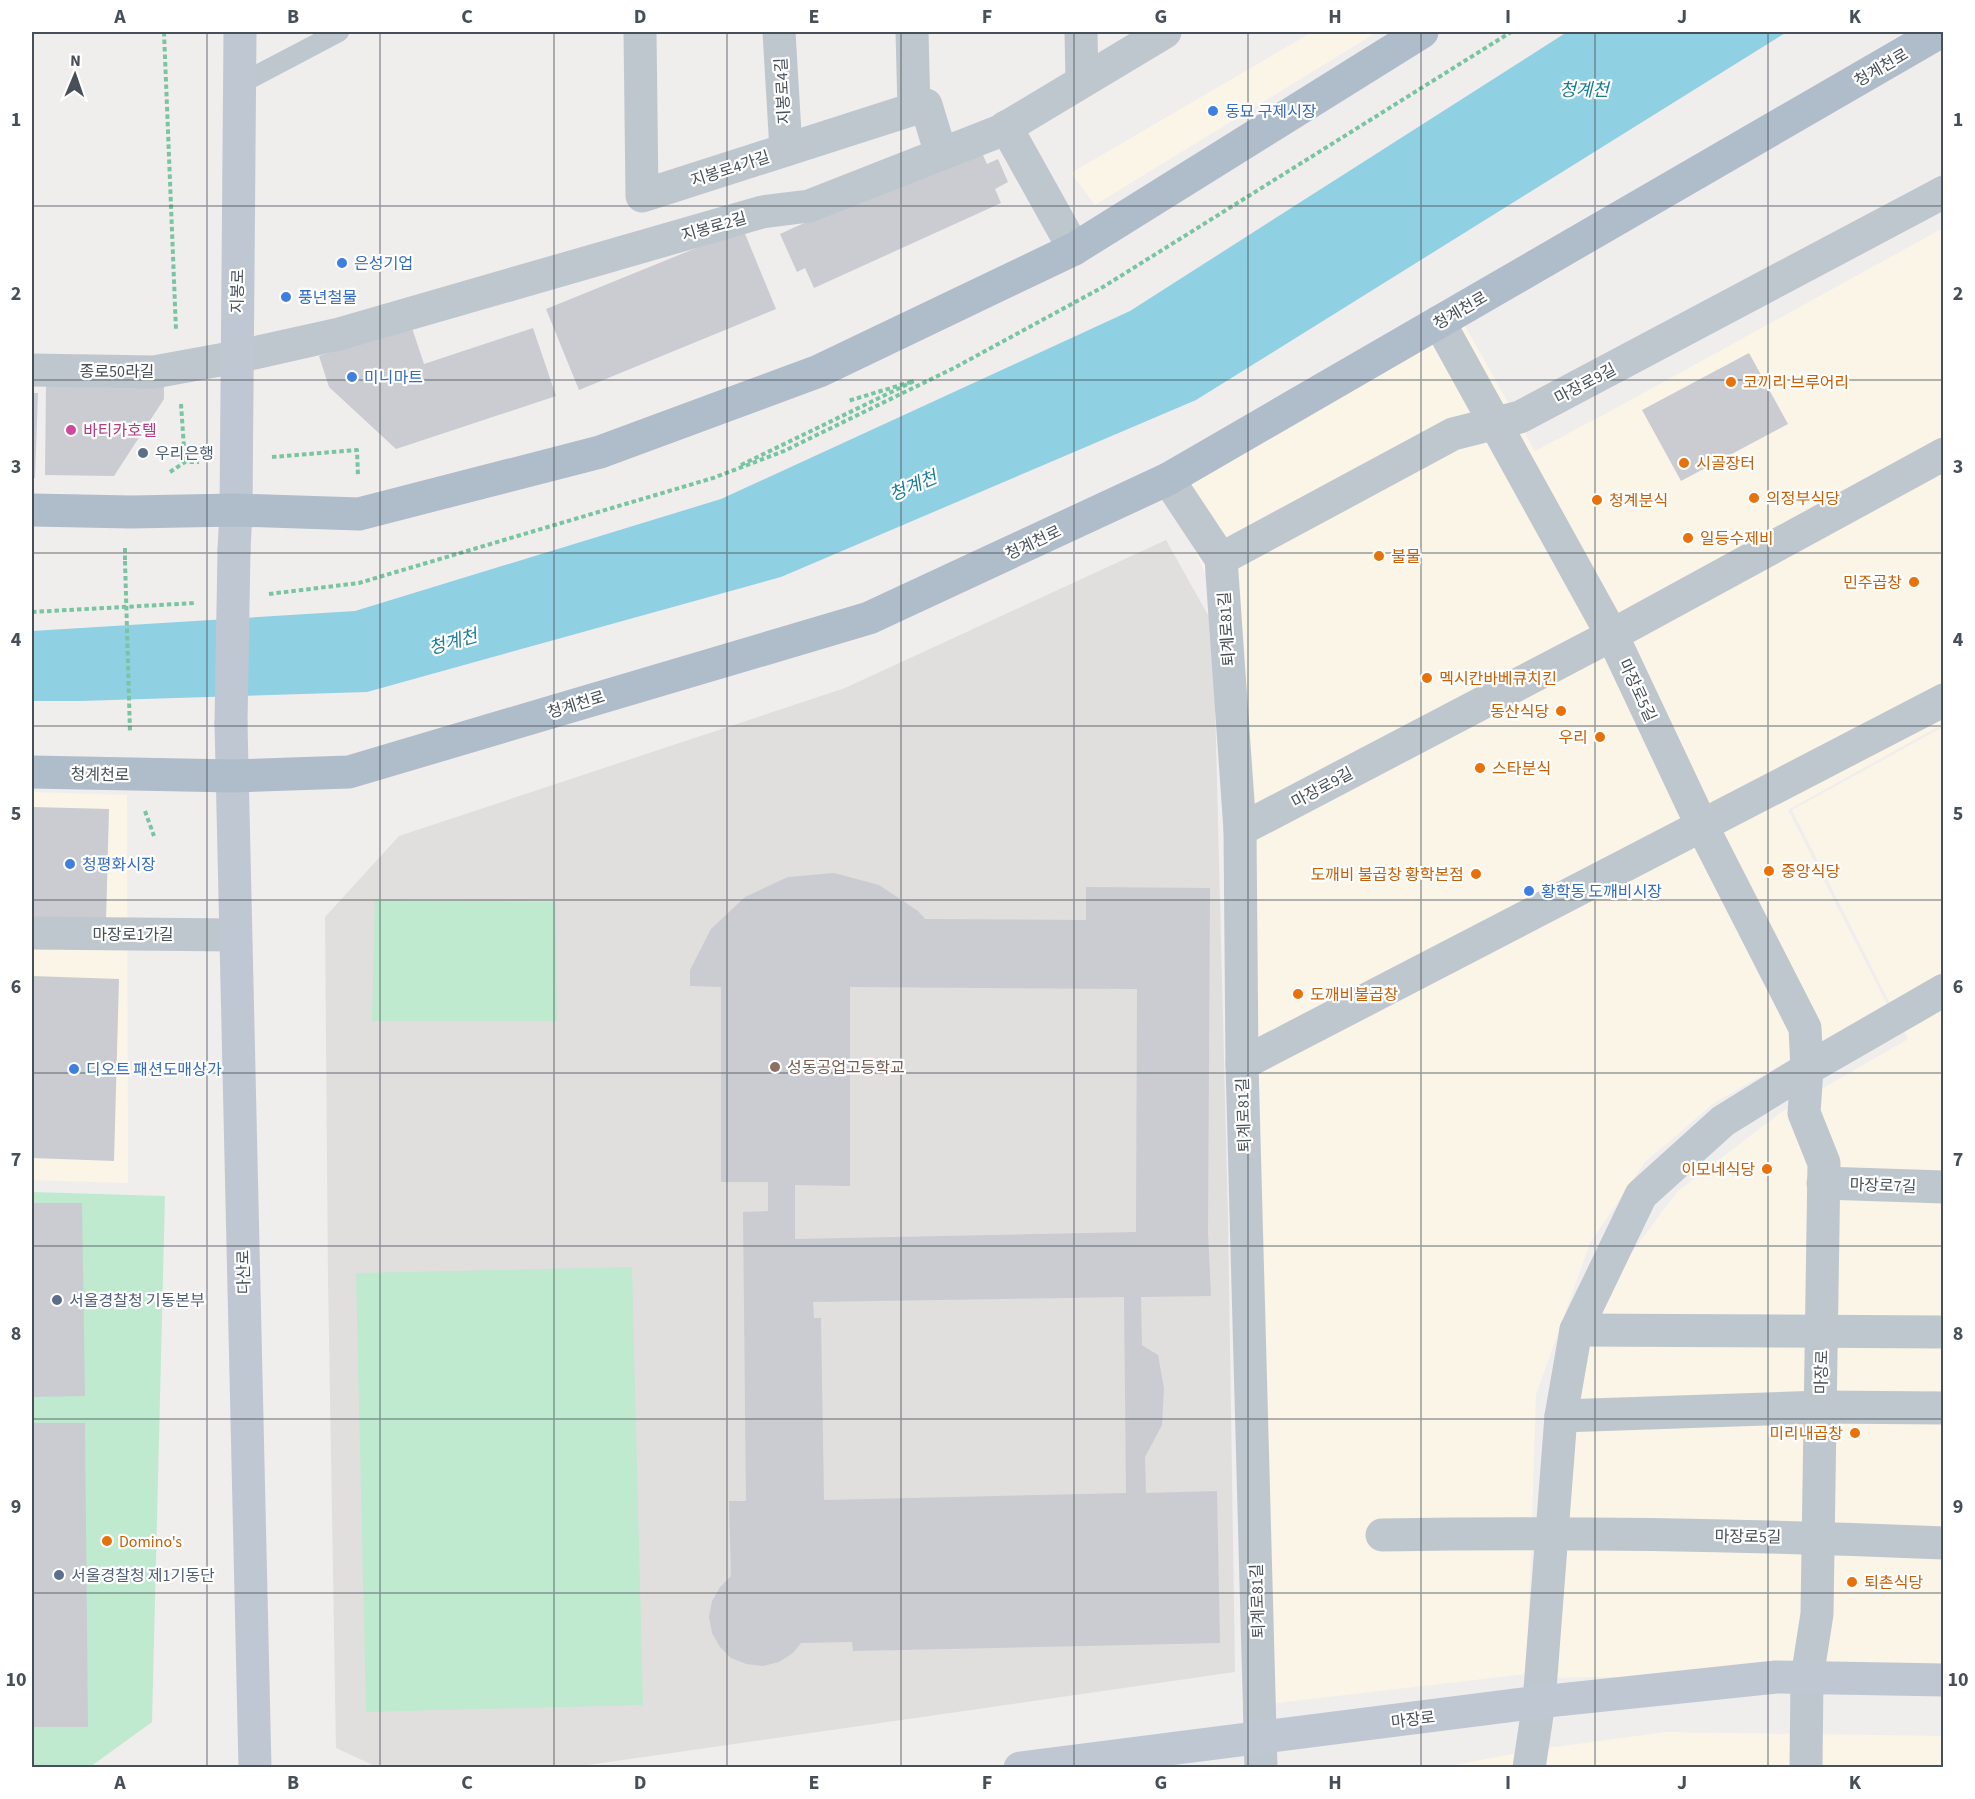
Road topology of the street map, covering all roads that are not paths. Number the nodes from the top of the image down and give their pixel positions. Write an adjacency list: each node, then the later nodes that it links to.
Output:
1 (240, 32): 11 (main road, 지봉로)
2 (339, 32): 11 (lane)
3 (639, 32): 14 (street, 지봉로4가길)
4 (779, 32): 14 (street, 지봉로4길)
5 (912, 32): 12 (street)
6 (1081, 32): 10 (street)
7 (1165, 32): 10 (street, 지봉로2길)
8 (1422, 32): 17 (main road)
9 (1940, 32): 18 (main road, 청계천로)
10 (1082, 81): 13 (street, 지봉로2길)
11 (240, 84): 19 (main road, 지봉로)
12 (914, 109): 14 (street, 지봉로4가길); 15 (street)
13 (1006, 127): 15 (street, 지봉로2길); 17 (street)
14 (786, 150)
15 (941, 154): 19 (street, 지봉로2길)
16 (1944, 192): 21 (street, 마장로9길)
17 (1074, 249): 25 (main road)
18 (1439, 322): 21 (street, 마장로5길); 23 (main road, 청계천로)
19 (237, 357): 20 (street, 종로50라길); 25 (main road, 지봉로)
20 (32, 369)
21 (1494, 424): 26 (street, 마장로9길); 27 (street, 마장로5길)
22 (1944, 454): 27 (street, 마장로9길)
23 (1168, 479): 26 (street, 퇴계로81길); 30 (main road, 청계천로)
24 (32, 510): 25 (main road)
25 (236, 510): 30 (main road, 지봉로, bridge)
26 (1221, 559): 32 (street, 퇴계로81길)
27 (1612, 635): 31 (street, 마장로5길); 32 (street, 마장로9길)
28 (1944, 700): 31 (street)
29 (32, 772): 30 (main road, 청계천로)
30 (233, 777): 34 (main road, 다산로)
31 (1702, 826): 36 (street); 37 (street, 마장로5길)
32 (1240, 830): 36 (street, 퇴계로81길)
33 (32, 933): 34 (street, 마장로1가길)
34 (235, 935): 54 (main road, 다산로)
35 (1944, 990): 37 (street)
36 (1242, 1064): 53 (street, 퇴계로81길)
37 (1807, 1069): 38 (street, 마장로); 40 (street)
38 (1823, 1183): 39 (street, 마장로7길); 41 (street, 마장로)
39 (1944, 1187)
40 (1576, 1330): 41 (street); 45 (street)
41 (1822, 1332): 42 (street); 43 (street, 마장로)
42 (1944, 1332)
43 (1821, 1407): 44 (street); 45 (street); 48 (street, 마장로)
44 (1944, 1408)
45 (1561, 1416): 46 (street)
46 (1552, 1533): 47 (street, 마장로5길); 48 (street, 마장로5길); 52 (street)
47 (1382, 1535)
48 (1819, 1537): 49 (street, 마장로5길); 50 (street, 마장로)
49 (1944, 1543)
50 (1807, 1678): 51 (main road, 마장로); 52 (main road, 마장로); 57 (street, 마장로)
51 (1944, 1680)
52 (1539, 1702): 53 (main road, 마장로); 56 (street)
53 (1261, 1752): 55 (main road, 마장로)
54 (255, 1767)
55 (1020, 1767)
56 (1529, 1767)
57 (1806, 1767)

